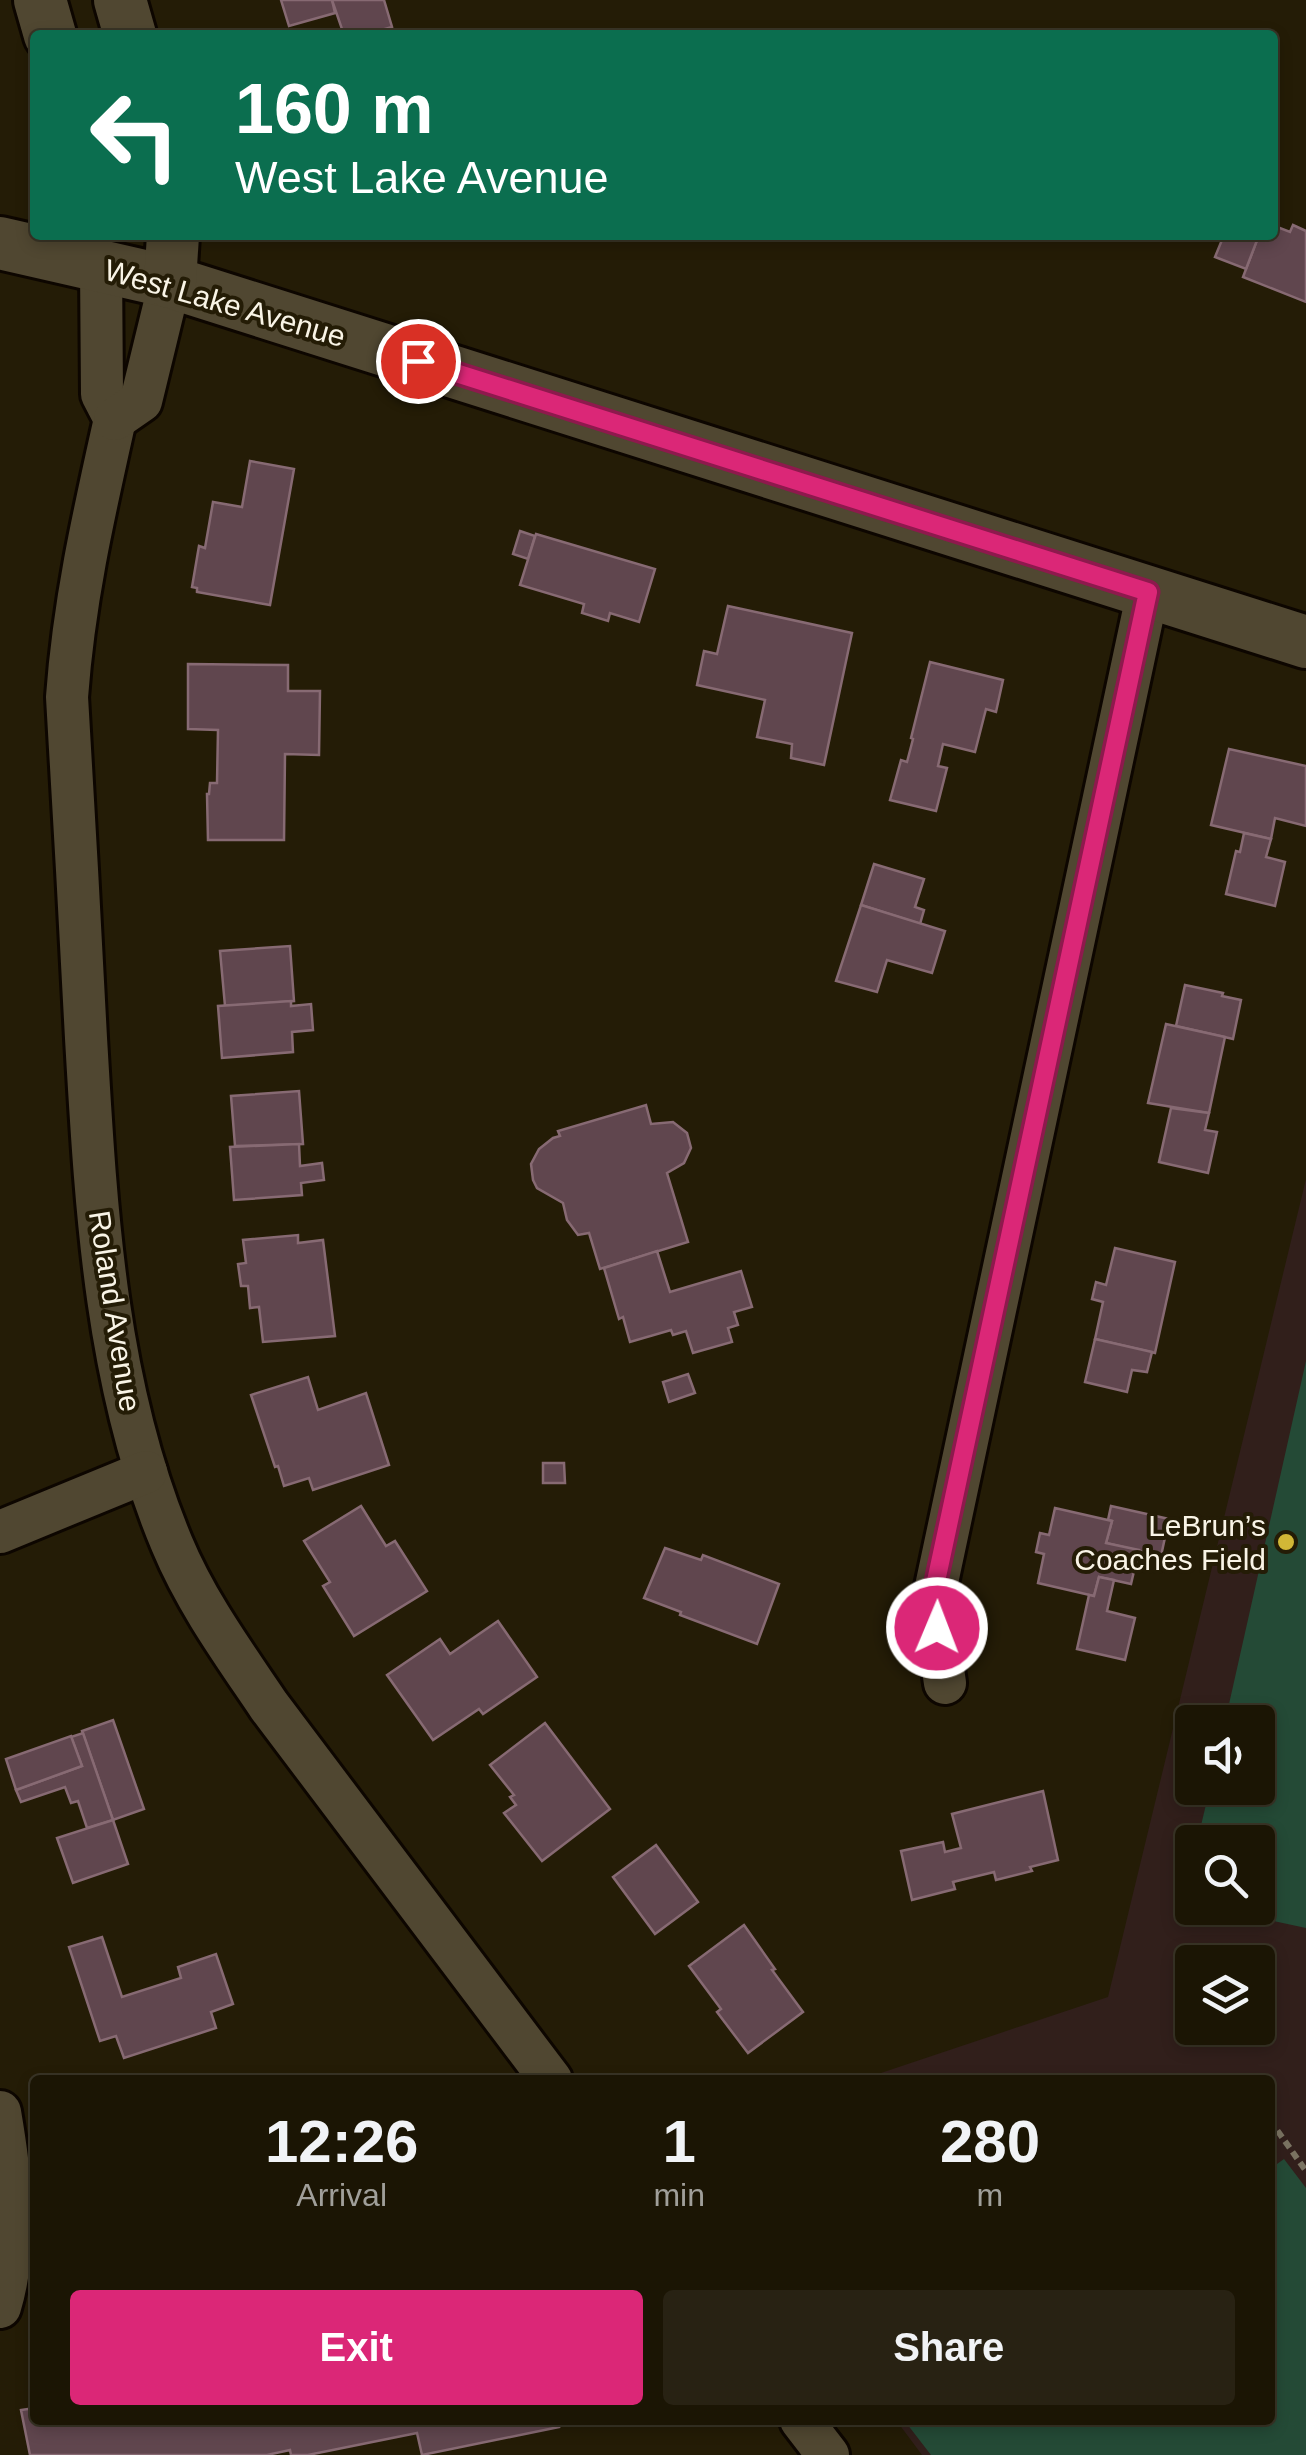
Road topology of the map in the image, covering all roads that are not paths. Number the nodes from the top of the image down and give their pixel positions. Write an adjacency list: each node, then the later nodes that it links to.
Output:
1 (40, 0): 3 (street)
2 (120, 0): 4 (street)
3 (49, 30)
4 (129, 30)
5 (0, 243): 6 (street, West Lake Avenue)
6 (99, 250): 7 (street, West Lake Avenue); 8 (street, Roland Avenue)
7 (172, 258): 8 (street, Roland Avenue); 9 (street, West Lake Avenue)
8 (115, 418): 11 (street, Roland Avenue)
9 (1148, 592): 10 (street, West Lake Avenue); 13 (street)
10 (1306, 642)
11 (146, 1472): 12 (street); 14 (street, Roland Avenue)
12 (0, 1532)
13 (945, 1683)
14 (547, 2075)
15 (0, 2112): 16 (street)
16 (0, 2307)
17 (805, 2425): 18 (street)
18 (828, 2455)

